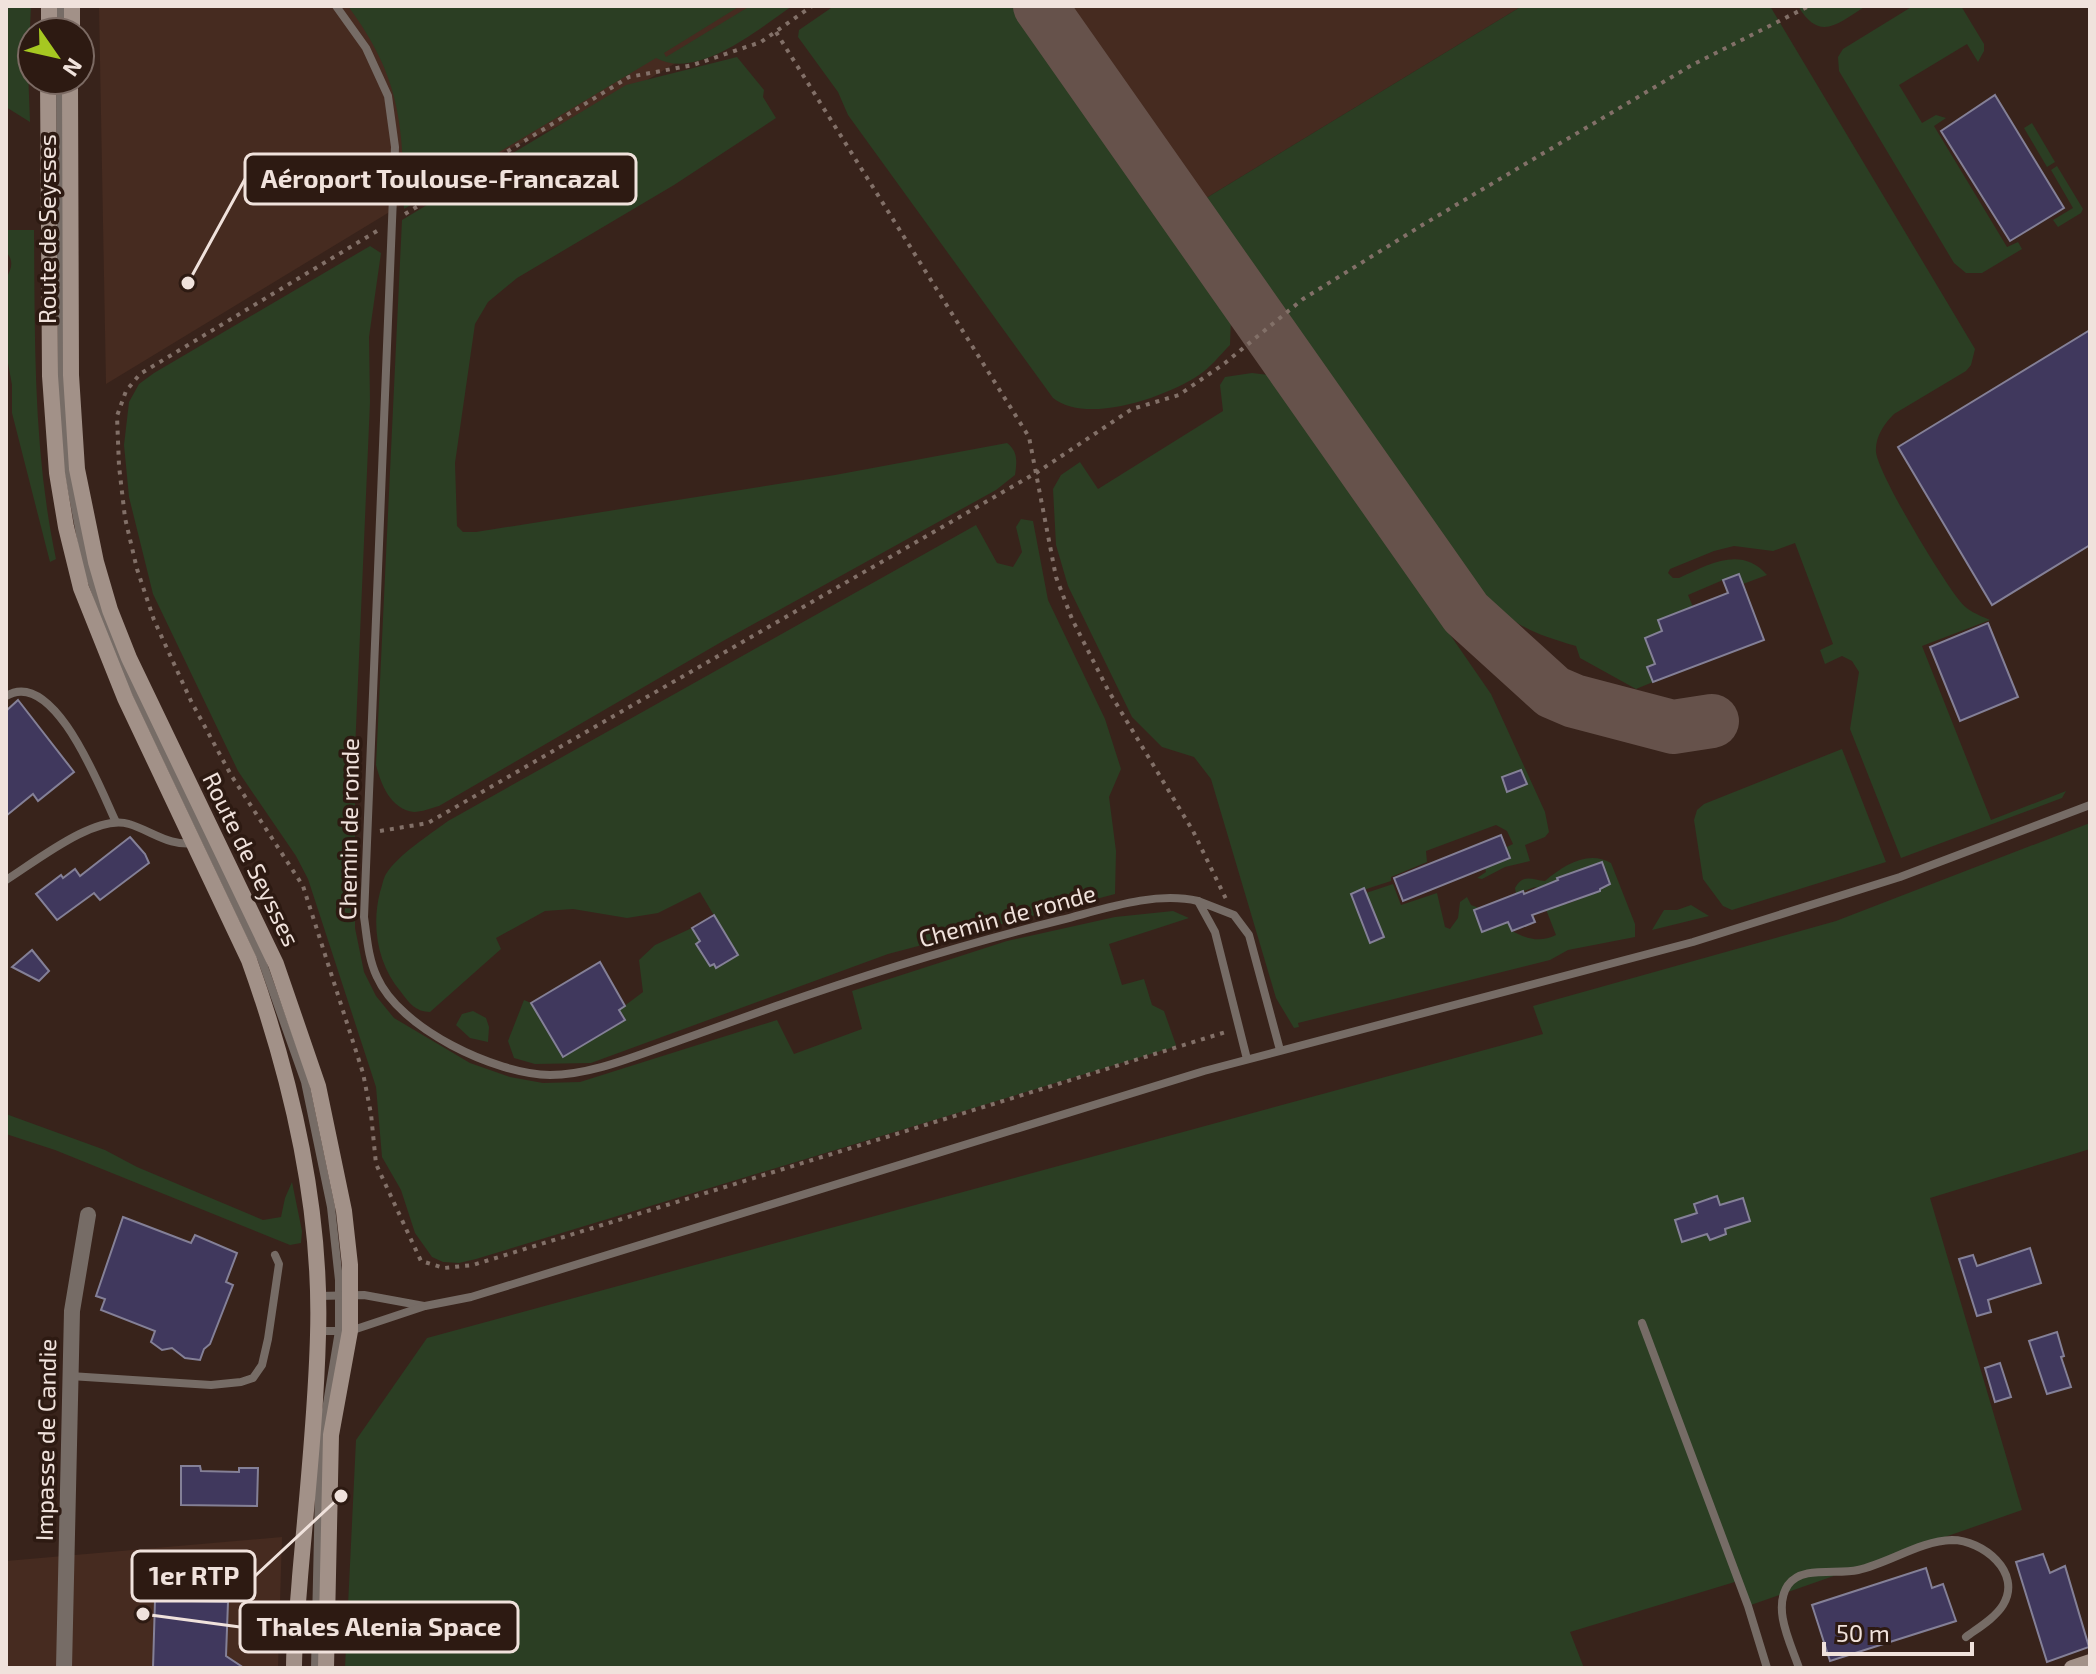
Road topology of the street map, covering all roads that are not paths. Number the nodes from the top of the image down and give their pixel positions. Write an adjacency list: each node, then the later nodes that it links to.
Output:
1 (336, 6): 9 (lane, Chemin de ronde)
2 (56, 96): 7 (main road, Route de Seysses)
3 (56, 96): 7 (main road, Route de Seysses)
4 (6, 696): 6 (lane)
5 (2090, 805): 10 (lane)
6 (115, 820): 7 (lane); 8 (lane)
7 (204, 841): 14 (lane, Route de Seysses); 14 (main road, Route de Seysses); 15 (main road, Route de Seysses)
8 (6, 880)
9 (1198, 901): 10 (lane, Chemin de ronde); 11 (lane)
10 (1280, 1050): 11 (lane)
11 (1247, 1059): 16 (lane)
12 (88, 1215): 20 (street, Impasse de Candie)
13 (275, 1255): 20 (lane)
14 (346, 1295): 15 (lane); 16 (lane); 19 (main road, Route de Seysses)
15 (318, 1296): 18 (main road, Route de Seysses)
16 (425, 1306): 19 (lane)
17 (1642, 1323): 27 (lane)
18 (318, 1331): 19 (lane); 24 (main road, Route de Seysses)
19 (344, 1331): 25 (lane, Route de Seysses); 26 (main road, Route de Seysses)
20 (69, 1376): 23 (street, Impasse de Candie)
21 (1966, 1637): 28 (lane)
22 (2090, 1662): 29 (main road)
23 (64, 1668)
24 (294, 1668)
25 (315, 1668)
26 (326, 1668)
27 (1767, 1668)
28 (1799, 1668)
29 (2072, 1668)

